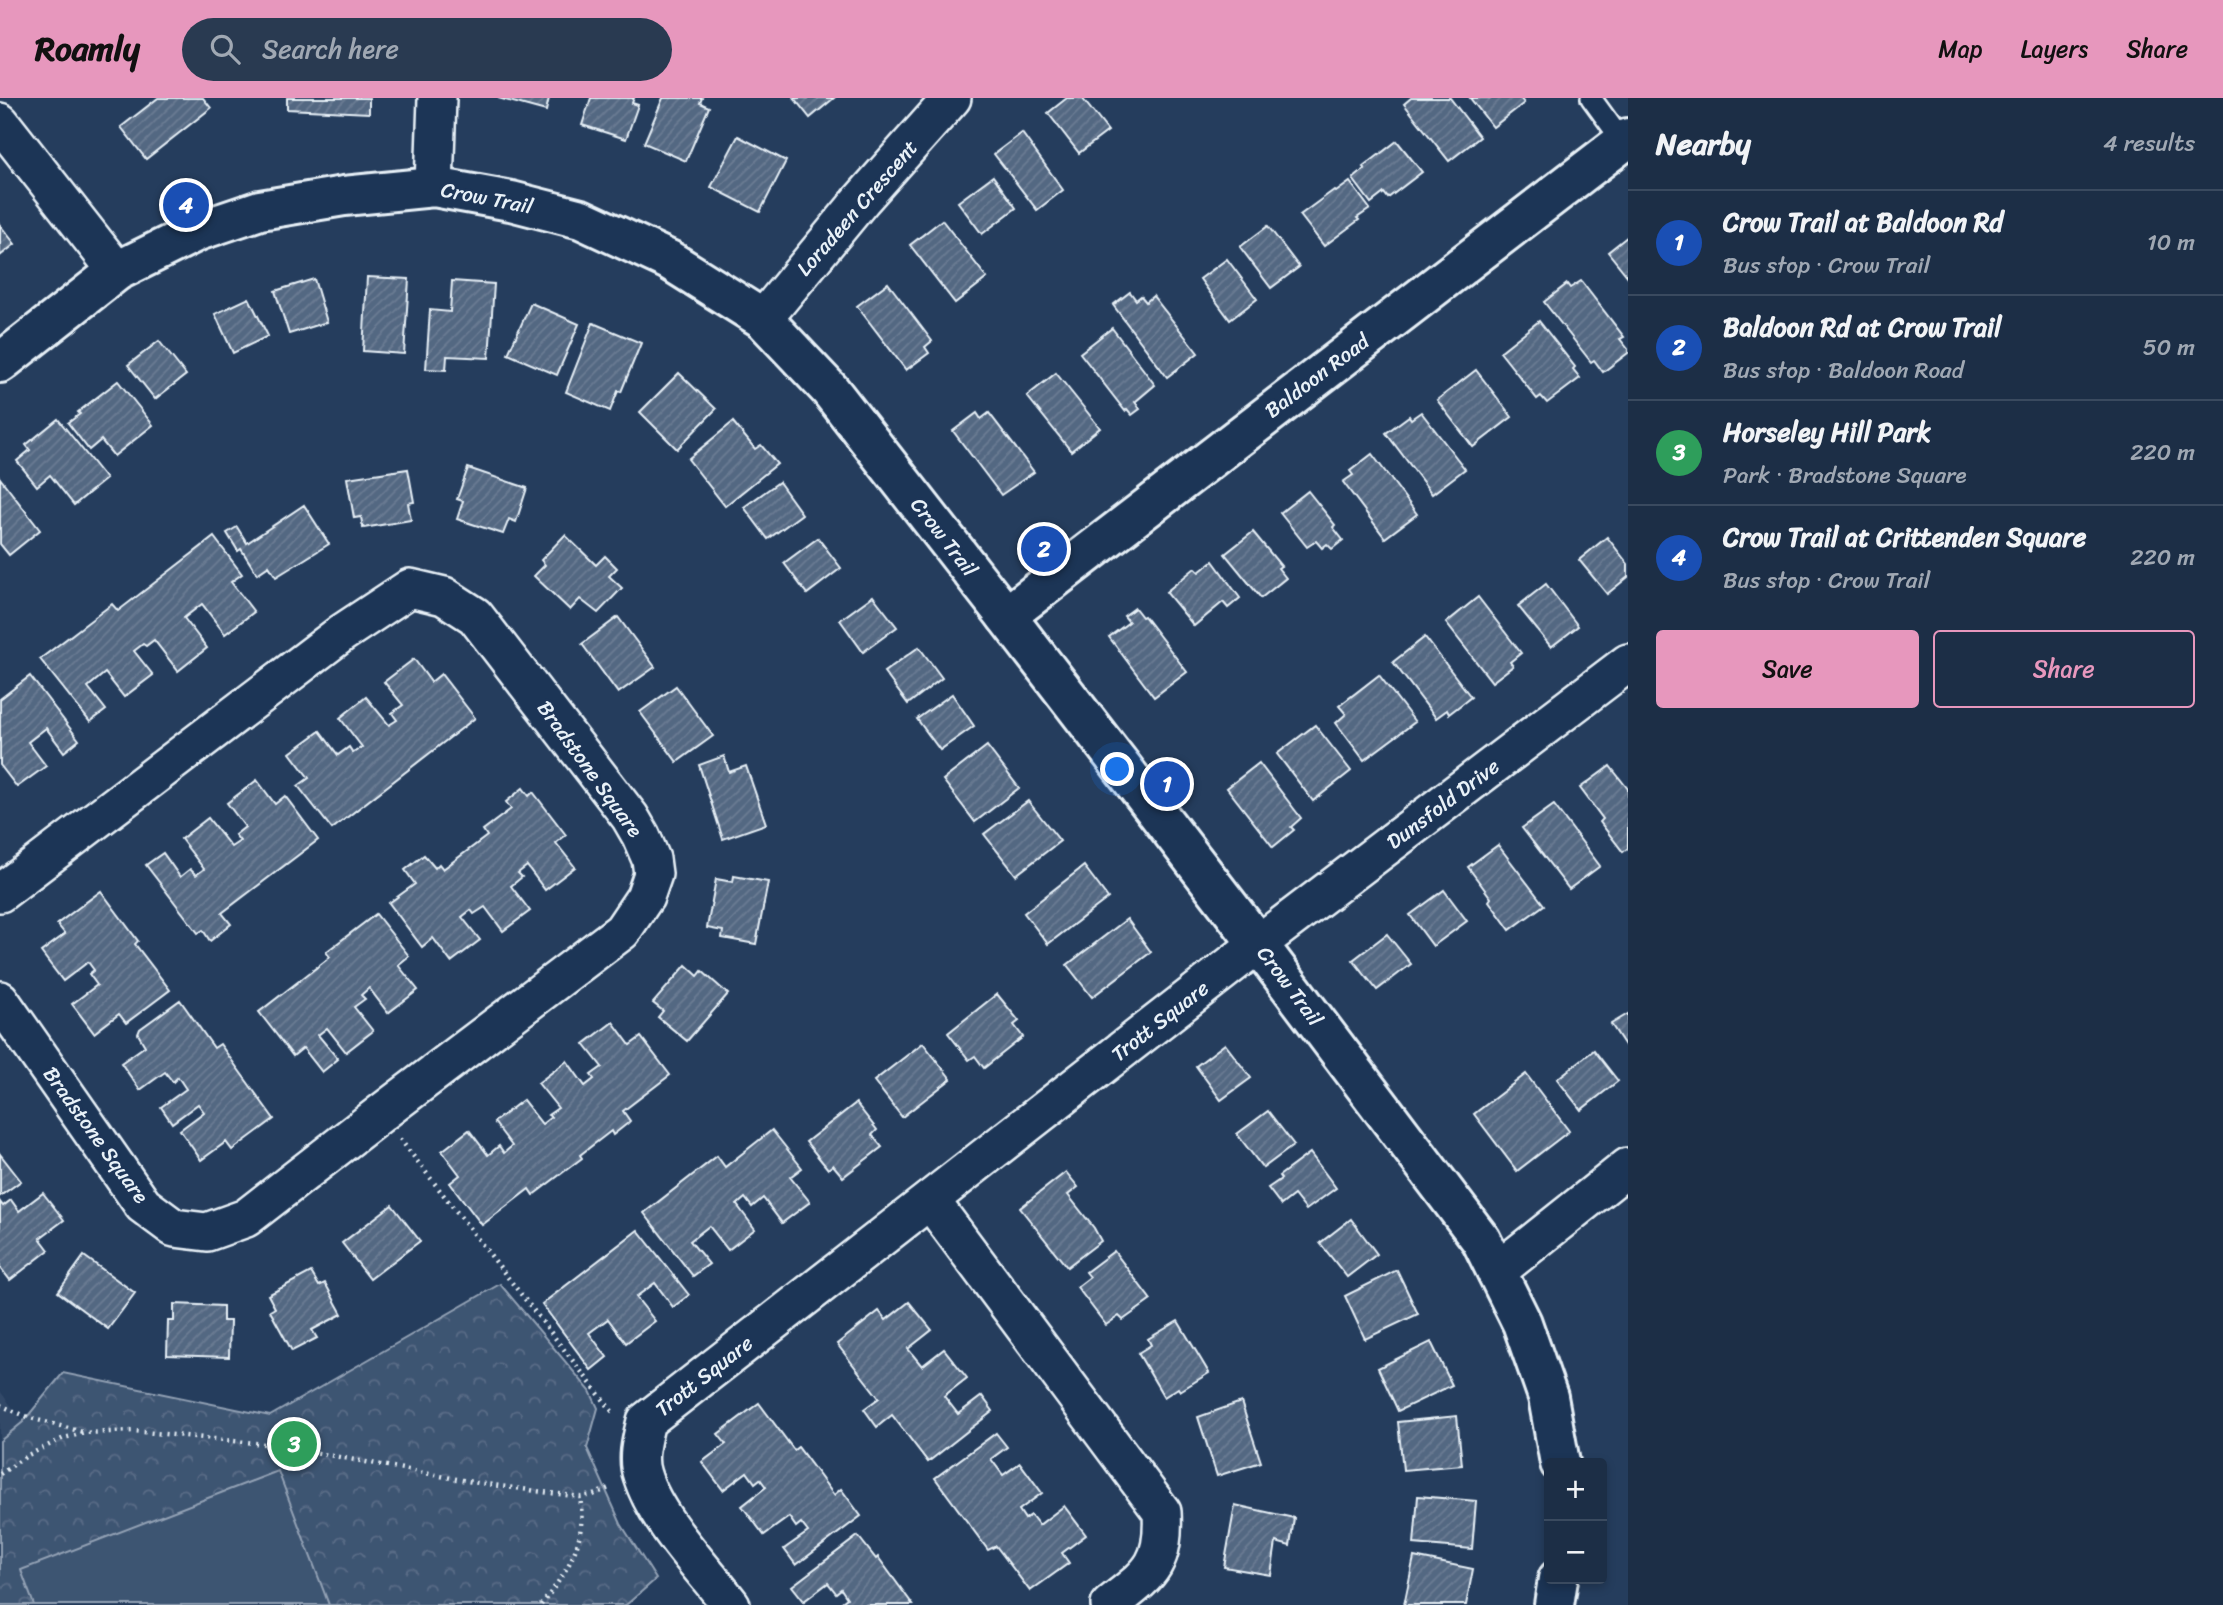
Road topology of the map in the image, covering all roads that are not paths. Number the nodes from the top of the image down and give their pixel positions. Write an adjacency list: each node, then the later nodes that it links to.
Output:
1 (437, 98): 6 (street)
2 (951, 98): 8 (street, Loradeen Crescent)
3 (1591, 98): 5 (lane)
4 (0, 122): 7 (street)
5 (1625, 140): 10 (street, Baldoon Road)
6 (434, 187): 7 (street, Crow Trail); 8 (street, Crow Trail)
7 (117, 271): 9 (street, Crow Trail)
8 (763, 319): 10 (street, Crow Trail)
9 (0, 363)
10 (1006, 616): 13 (street, Crow Trail)
11 (1628, 663): 13 (street, Dunsfold Drive)
12 (0, 893): 14 (street, Bradstone Square)
13 (1258, 944): 16 (street, Trott Square); 17 (street, Crow Trail)
14 (0, 1000)
15 (1628, 1167): 17 (street)
16 (930, 1200): 20 (street, Trott Square); 21 (street)
17 (1496, 1272): 18 (street, Crow Trail)
18 (1559, 1458)
19 (1557, 1584): 22 (street)
20 (731, 1605)
21 (1110, 1605)
22 (1555, 1605)

